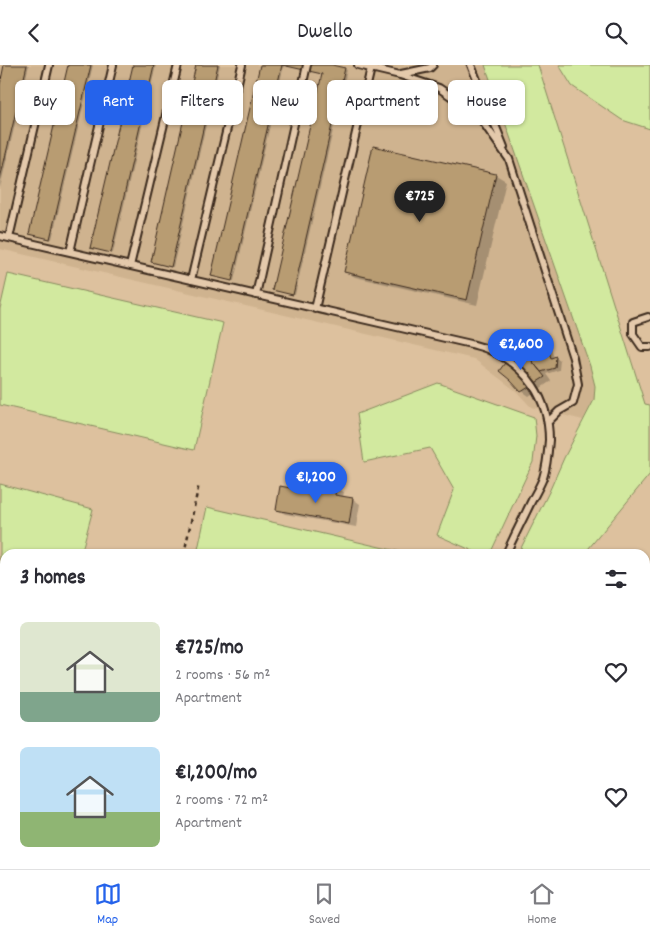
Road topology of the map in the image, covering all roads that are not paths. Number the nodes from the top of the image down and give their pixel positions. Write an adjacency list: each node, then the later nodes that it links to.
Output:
1 (49, 65): 13 (lane)
2 (113, 65): 14 (lane)
3 (178, 65): 15 (lane)
4 (242, 65): 16 (lane)
5 (308, 65): 17 (lane)
6 (358, 65): 9 (lane)
7 (433, 65): 10 (lane)
8 (470, 65): 11 (lane)
9 (371, 68): 10 (lane); 18 (lane)
10 (400, 75): 11 (lane)
11 (508, 159): 21 (lane)
12 (0, 235): 13 (lane)
13 (9, 238): 14 (lane)
14 (70, 252): 15 (lane)
15 (130, 266): 16 (lane)
16 (192, 280): 17 (lane)
17 (256, 295): 18 (lane)
18 (315, 309): 21 (lane)
19 (648, 317): 20 (lane)
20 (650, 347)
21 (548, 422): 22 (lane)
22 (508, 549)

